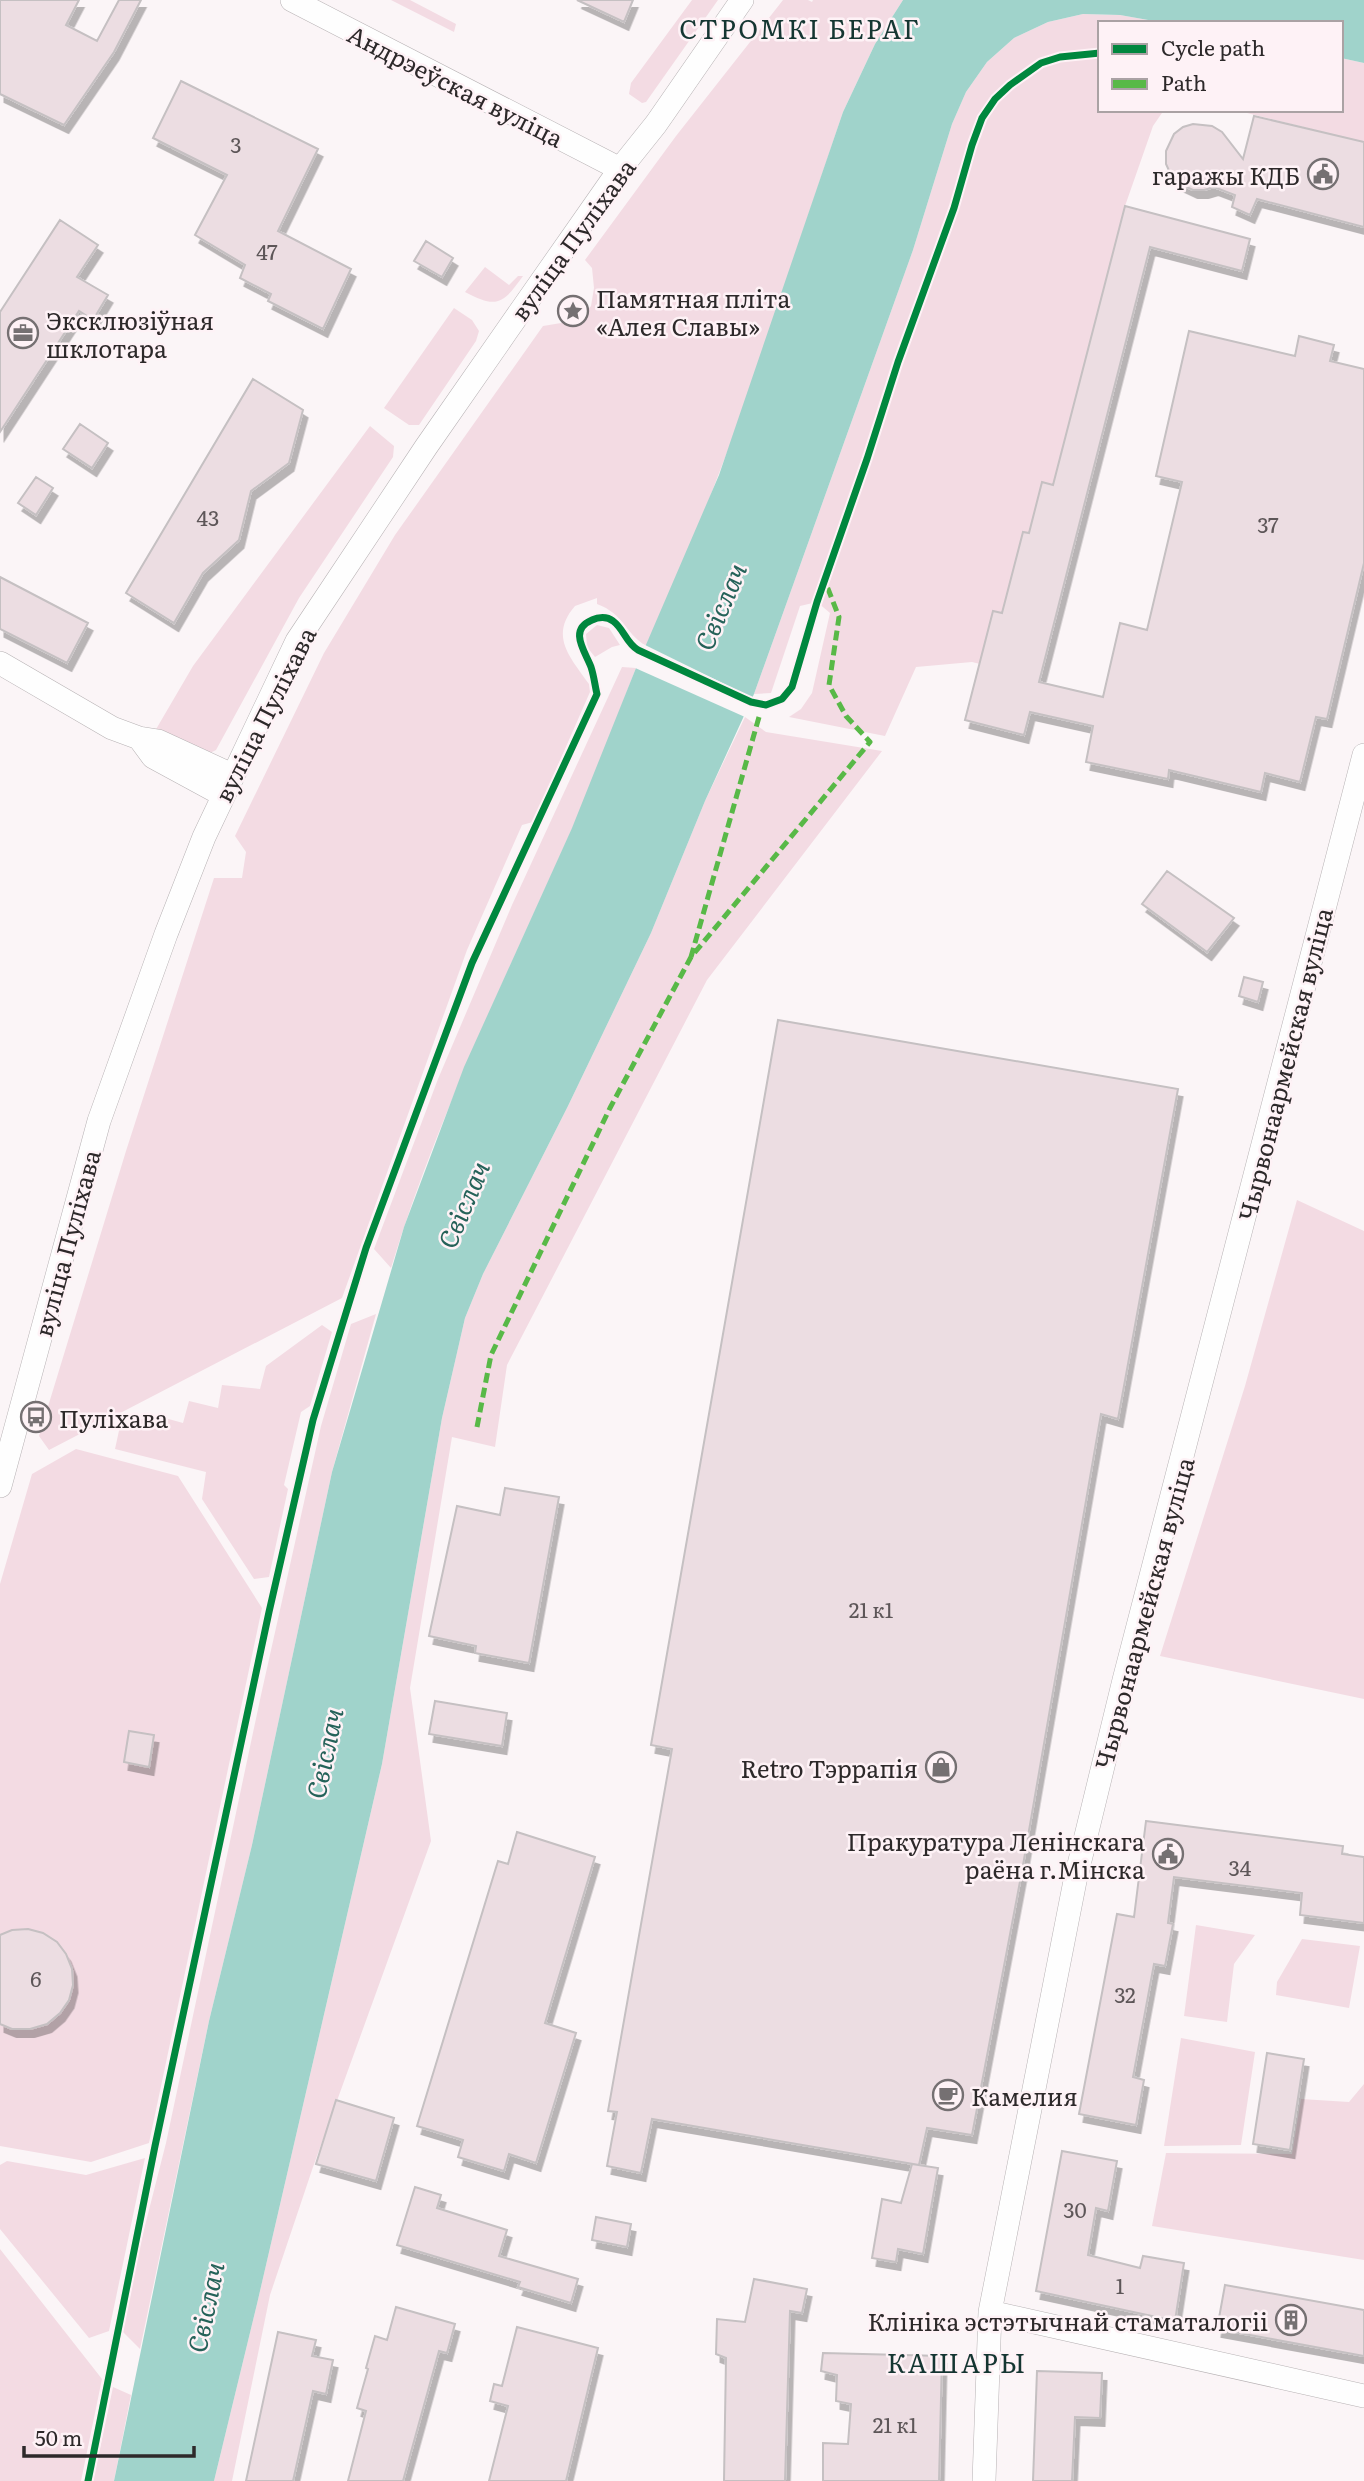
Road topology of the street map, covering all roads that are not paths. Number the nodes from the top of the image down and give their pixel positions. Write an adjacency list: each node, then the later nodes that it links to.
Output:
1 (292, 0): 3 (street, Андрэеўская вуліца)
2 (742, 0): 3 (street, вуліца Пуліхава)
3 (620, 169): 6 (street, вуліца Пуліхава)
4 (0, 663): 6 (street)
5 (1364, 755): 8 (street, Чырвонаармейская вуліца)
6 (228, 785): 7 (street, вуліца Пуліхава)
7 (0, 1486)
8 (990, 2312): 9 (street); 10 (street, Чырвонаармейская вуліца)
9 (1364, 2396)
10 (984, 2481)

